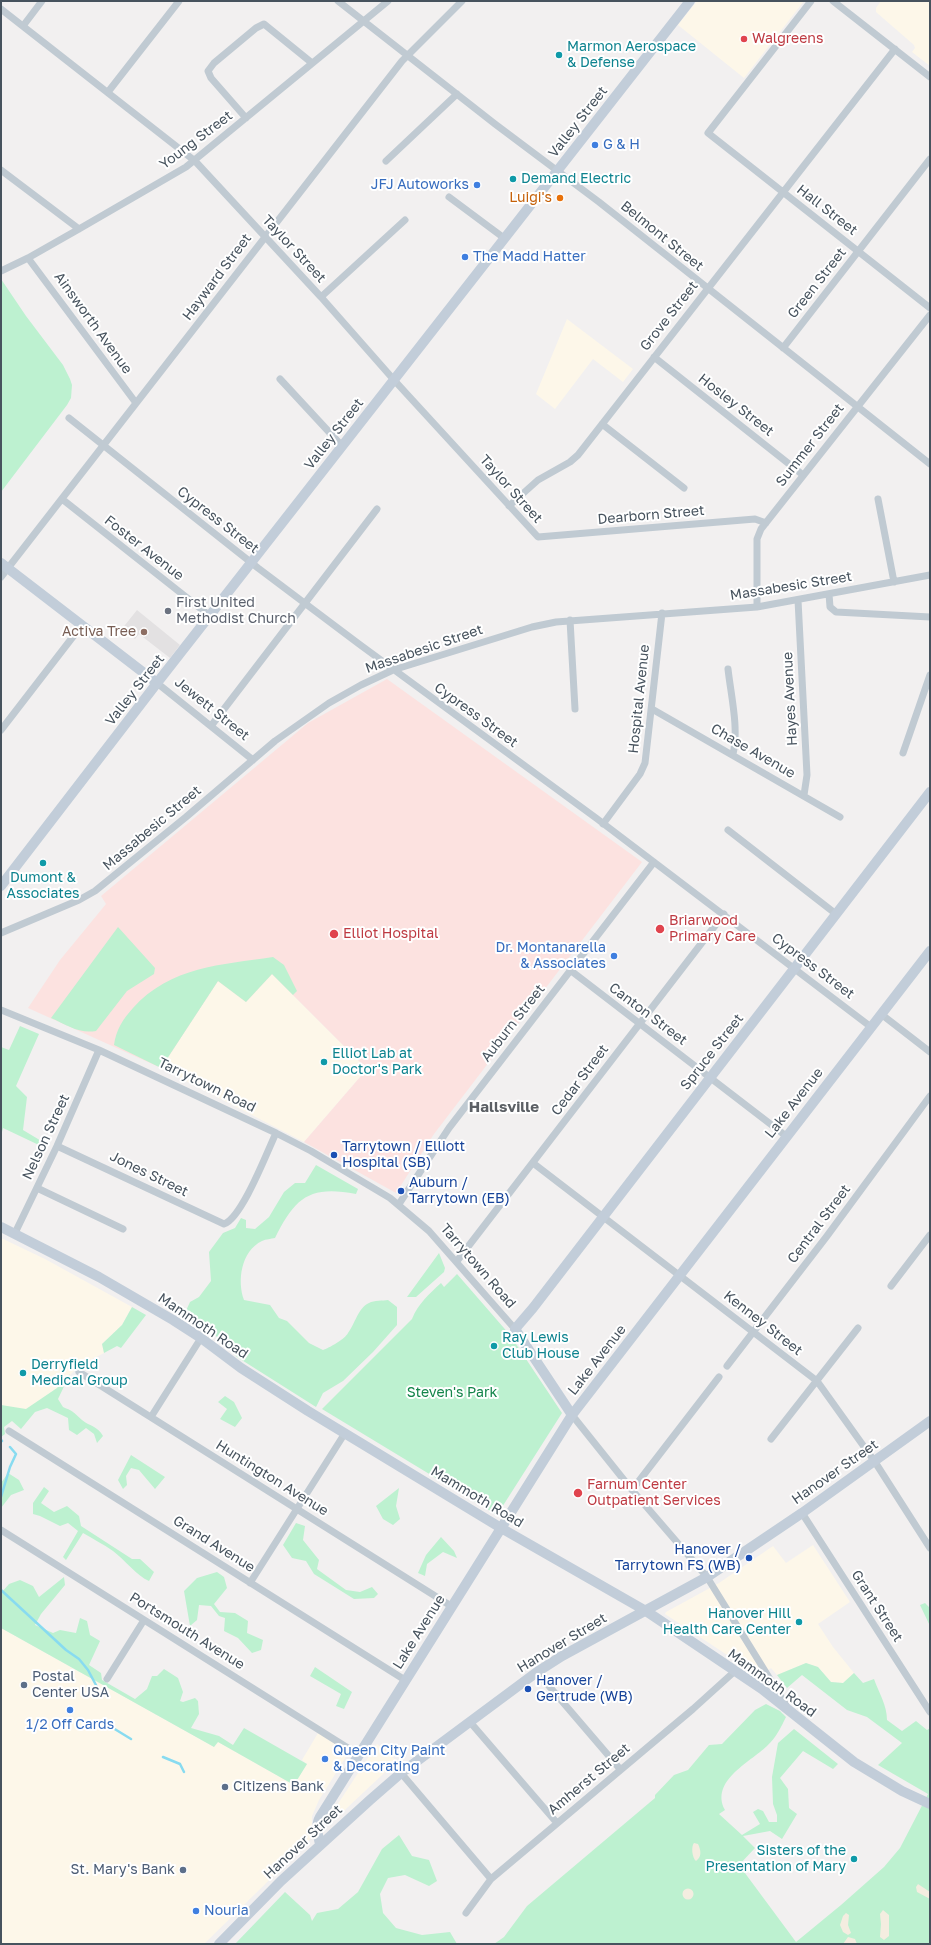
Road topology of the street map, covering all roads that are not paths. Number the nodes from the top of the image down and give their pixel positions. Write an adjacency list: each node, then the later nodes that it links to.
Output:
1 (42, 1): 11 (street)
2 (180, 1): 16 (street)
3 (338, 1): 10 (street, Belmont Street)
4 (388, 1): 10 (street, Young Street)
5 (462, 1): 13 (street, Hayward Street)
6 (690, 1): 23 (main road, Valley Street)
7 (812, 1): 24 (street, Hall Street)
8 (833, 1): 12 (street)
9 (1, 9): 11 (street, Taylor Street)
10 (364, 21): 13 (street, Belmont Street); 14 (street, Young Street)
11 (23, 26): 16 (street, Taylor Street)
12 (895, 49): 15 (street); 24 (street, Grove Street)
13 (407, 55): 17 (street, Belmont Street); 28 (street, Hayward Street)
14 (312, 63): 18 (street, Young Street); 18 (street)
15 (930, 77)
16 (108, 92): 20 (street, Taylor Street)
17 (457, 94): 21 (street); 23 (street, Belmont Street)
18 (246, 118): 20 (street, Young Street)
19 (930, 159): 30 (street, Green Street)
20 (195, 161): 27 (street, Young Street); 28 (street, Taylor Street)
21 (386, 161)
22 (1, 170): 27 (street)
23 (557, 171): 29 (main road, Valley Street); 33 (street, Belmont Street)
24 (782, 192): 30 (street, Hall Street); 33 (street, Grove Street)
25 (449, 197): 29 (street)
26 (405, 220): 34 (street)
27 (79, 229): 31 (street, Young Street)
28 (265, 236): 34 (street, Taylor Street); 41 (street, Hayward Street)
29 (504, 238): 40 (main road, Valley Street)
30 (858, 251): 35 (street, Hall Street); 37 (street, Green Street)
31 (28, 258): 32 (street, Young Street); 41 (street, Ainsworth Avenue)
32 (3, 267)
33 (707, 288): 37 (street, Belmont Street); 38 (street, Grove Street)
34 (321, 297): 40 (street, Taylor Street)
35 (930, 308)
36 (930, 315): 42 (street, Summer Street)
37 (783, 348): 42 (street, Belmont Street)
38 (654, 357): 44 (street, Grove Street); 48 (street, Hosley Street)
39 (280, 379): 46 (street)
40 (394, 380): 46 (main road, Valley Street); 52 (street, Taylor Street)
41 (136, 404): 45 (street, Hayward Street)
42 (857, 406): 47 (street, Belmont Street); 48 (street, Summer Street)
43 (70, 418): 45 (street, Cypress Street)
44 (602, 424): 49 (street); 52 (street, Grove Street)
45 (103, 446): 50 (street, Hayward Street); 56 (street, Cypress Street)
46 (342, 446): 56 (main road, Valley Street)
47 (930, 464)
48 (803, 474): 54 (street, Summer Street)
49 (684, 488)
50 (62, 499): 57 (street, Hayward Street); 66 (street, Foster Avenue)
51 (878, 499): 60 (street)
52 (509, 506): 55 (street, Taylor Street)
53 (377, 510): 63 (street)
54 (766, 523): 55 (street, Dearborn Street); 64 (street, Summer Street)
55 (538, 537)
56 (252, 563): 63 (street, Cypress Street); 66 (main road, Valley Street)
57 (4, 566): 59 (street, Hayward Street); 69 (main road, Jewett Street)
58 (930, 575): 60 (street, Massabesic Street)
59 (1, 577)
60 (894, 582): 61 (street, Massabesic Street)
61 (828, 594): 62 (street, Massabesic Street); 67 (street)
62 (798, 600): 64 (street, Massabesic Street); 82 (street, Hayes Avenue)
63 (304, 602): 71 (street, Cypress Street); 76 (street)
64 (757, 607): 65 (street, Massabesic Street)
65 (662, 613): 68 (street, Massabesic Street); 75 (street, Hospital Avenue)
66 (210, 616): 73 (main road, Valley Street)
67 (930, 617)
68 (570, 620): 71 (street, Massabesic Street); 74 (street)
69 (82, 625): 73 (main road, Jewett Street); 77 (street)
70 (728, 669): 79 (street)
71 (393, 670): 80 (street, Massabesic Street); 84 (street, Cypress Street)
72 (930, 675): 78 (street)
73 (157, 683): 76 (street, Jewett Street); 87 (main road, Valley Street)
74 (574, 709)
75 (652, 709): 79 (street, Chase Avenue); 84 (street, Hospital Avenue)
76 (212, 726): 80 (street, Jewett Street)
77 (1, 730)
78 (903, 753)
79 (733, 754): 82 (street, Chase Avenue)
80 (253, 760): 90 (street, Massabesic Street)
81 (930, 792): 89 (main road, Spruce Street)
82 (804, 796): 83 (street, Chase Avenue)
83 (840, 817)
84 (604, 824): 86 (street, Cypress Street)
85 (728, 830): 89 (street)
86 (654, 862): 88 (street, Cypress Street); 93 (street, Auburn Street)
87 (2, 881)
88 (724, 914): 92 (street, Cypress Street); 96 (street, Cedar Street)
89 (836, 914): 92 (main road, Spruce Street)
90 (1, 932)
91 (930, 951): 95 (main road, Lake Avenue)
92 (794, 969): 97 (street, Cypress Street); 100 (main road, Spruce Street)
93 (570, 970): 96 (street, Canton Street); 107 (street, Auburn Street)
94 (1, 1010): 98 (street, Tarrytown Road)
95 (881, 1014): 97 (main road, Lake Avenue); 99 (street)
96 (640, 1024): 100 (street, Canton Street); 105 (street, Cedar Street)
97 (871, 1027): 103 (main road, Lake Avenue)
98 (99, 1050): 102 (street, Tarrytown Road); 104 (street, Nelson Street)
99 (930, 1052)
100 (710, 1078): 103 (street, Canton Street); 108 (main road, Spruce Street)
101 (930, 1096): 118 (street, Central Street)
102 (276, 1133): 104 (street, Jones Street); 107 (street, Tarrytown Road)
103 (786, 1136): 114 (main road, Lake Avenue)
104 (57, 1146): 106 (street, Nelson Street)
105 (533, 1163): 108 (street, Kenney Street); 113 (street, Cedar Street)
106 (37, 1188): 110 (street); 111 (street, Nelson Street)
107 (399, 1204): 113 (street, Tarrytown Road)
108 (603, 1216): 114 (street, Kenney Street); 117 (main road, Spruce Street)
109 (1, 1227): 111 (main road, Mammoth Road)
110 (123, 1229)
111 (15, 1233): 119 (main road, Mammoth Road)
112 (930, 1235): 115 (street)
113 (457, 1261): 117 (street, Tarrytown Road)
114 (680, 1275): 118 (street, Kenney Street); 124 (main road, Lake Avenue)
115 (891, 1286)
116 (858, 1328): 123 (street)
117 (515, 1329): 124 (main road, Tarrytown Road)
118 (753, 1332): 120 (street, Central Street); 123 (street, Kenney Street)
119 (202, 1338): 125 (street); 128 (main road, Mammoth Road)
120 (727, 1366)
121 (79, 1372): 125 (street, Huntington Avenue)
122 (719, 1377): 131 (street)
123 (817, 1380): 129 (street); 130 (street, Kenney Street)
124 (572, 1415): 131 (street, Tarrytown Road); 134 (main road, Lake Avenue)
125 (151, 1417): 132 (street, Huntington Avenue)
126 (930, 1421): 130 (main road, Hanover Street)
127 (9, 1431): 138 (street, Grand Avenue)
128 (345, 1434): 132 (street); 134 (main road, Mammoth Road)
129 (771, 1439)
130 (875, 1462): 133 (main road, Hanover Street); 136 (street, Kenney Street)
131 (632, 1490): 137 (street, Tarrytown Road)
132 (297, 1509): 138 (street); 139 (street, Huntington Avenue)
133 (802, 1513): 137 (main road, Hanover Street); 147 (street, Grant Street)
134 (501, 1528): 139 (main road, Lake Avenue); 140 (main road, Mammoth Road)
135 (1, 1530): 141 (street, Portsmouth Avenue)
136 (930, 1548)
137 (707, 1577): 140 (main road, Hanover Street); 146 (street, Tarrytown Road)
138 (250, 1583): 145 (street, Grand Avenue)
139 (452, 1606): 145 (main road, Lake Avenue)
140 (646, 1611): 142 (main road, Mammoth Road); 143 (main road, Hanover Street)
141 (144, 1620): 144 (street); 149 (street, Portsmouth Avenue)
142 (735, 1671): 146 (main road, Mammoth Road); 150 (street, Amherst Street)
143 (537, 1672): 148 (main road, Hanover Street); 150 (street)
144 (107, 1679)
145 (405, 1680): 149 (main road, Lake Avenue)
146 (789, 1710): 152 (main road, Mammoth Road)
147 (930, 1712)
148 (470, 1722): 151 (main road, Hanover Street); 154 (street)
149 (359, 1755): 153 (main road, Lake Avenue)
150 (620, 1769): 154 (street, Amherst Street)
151 (401, 1773): 155 (main road, Hanover Street); 157 (street)
152 (930, 1804)
153 (324, 1812): 155 (main road); 156 (main road, Lake Avenue)
154 (557, 1823): 157 (street, Amherst Street)
155 (329, 1836): 156 (main road, Hanover Street)
156 (320, 1844): 159 (main road, Hanover Street)
157 (491, 1879): 158 (street, Amherst Street)
158 (466, 1914)
159 (219, 1944)

